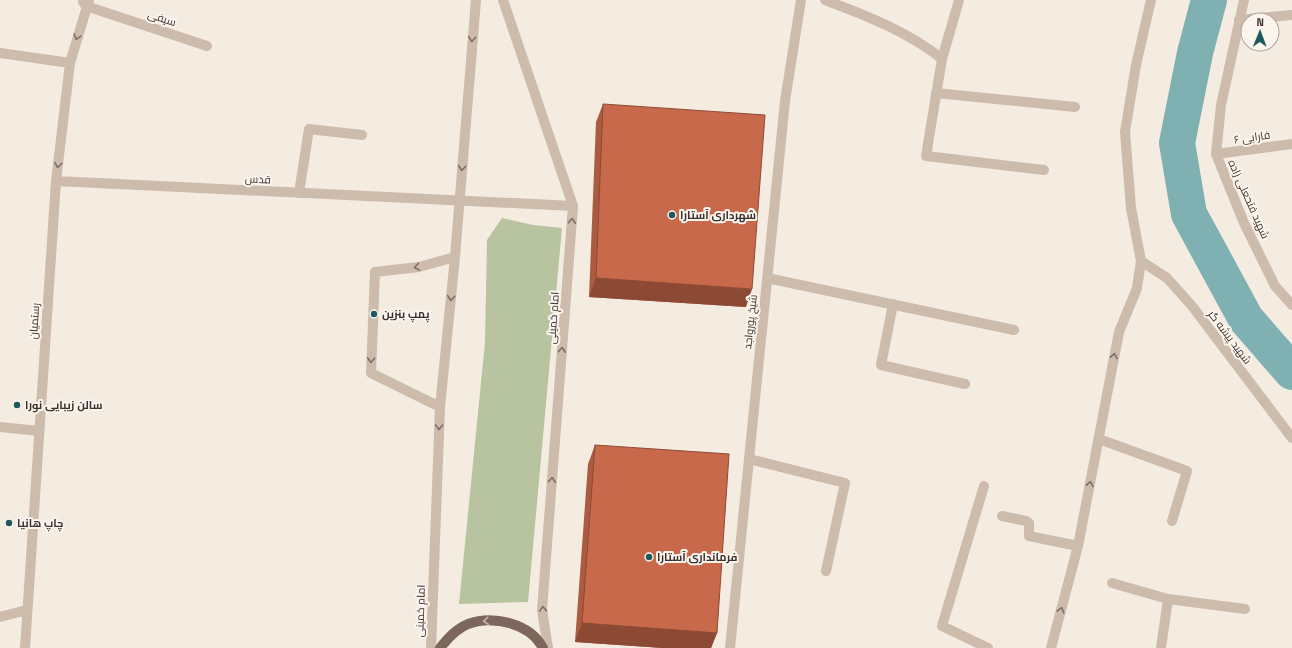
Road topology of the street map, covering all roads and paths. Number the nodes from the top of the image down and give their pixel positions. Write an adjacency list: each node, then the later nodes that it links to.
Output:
1 (476, 0): 23 (street, امام خمینی, one-way to 23)
2 (503, 0): 24 (street, امام خمینی)
3 (801, 0): 27 (street, شیخ پورواجد)
4 (825, 0): 13 (street)
5 (959, 0): 13 (street)
6 (1150, 0): 26 (street)
7 (1244, 0): 10 (street, شهید فتحعلی زاده)
8 (86, 2): 11 (street, سیفی); 14 (street, رستمیان, one-way to 14)
9 (1292, 15): 10 (street)
10 (1239, 20): 19 (street, شهید فتحعلی زاده)
11 (207, 46)
12 (0, 53): 14 (street)
13 (942, 59): 15 (street)
14 (70, 63): 21 (street, رستمیان, one-way to 21)
15 (936, 93): 16 (street); 20 (street)
16 (1075, 108)
17 (362, 135): 22 (street)
18 (1292, 144): 19 (street, فارابی ۶)
19 (1216, 154): 29 (street, شهید فتحعلی زاده)
20 (1044, 170)
21 (56, 181): 22 (street, قدس); 34 (street, رستمیان)
22 (300, 193): 23 (street, قدس)
23 (459, 201): 24 (street, قدس); 25 (street, امام خمینی)
24 (574, 206): 52 (street, امام خمینی, one-way to 24)
25 (455, 257): 32 (street, امام خمینی, one-way to 32); 32 (street, one-way to 32)
26 (1141, 261): 35 (street, شهید پیشه گر); 36 (street, one-way to 26)
27 (767, 278): 28 (street); 37 (street, شیخ پورواجد)
28 (893, 304): 30 (street); 31 (street)
29 (1292, 305)
30 (1014, 330)
31 (965, 384)
32 (440, 407): 49 (street, امام خمینی, one-way to 49)
33 (0, 427): 34 (street)
34 (38, 431): 46 (street, رستمیان)
35 (1292, 438)
36 (1099, 439): 40 (street); 41 (street, one-way to 36)
37 (749, 459): 42 (street); 53 (street, شیخ پورواجد)
38 (984, 486): 54 (street)
39 (1002, 516): 41 (street)
40 (1172, 521)
41 (1078, 546): 55 (street, one-way to 41)
42 (826, 571)
43 (1112, 583): 44 (street)
44 (1168, 599): 45 (street); 56 (street)
45 (1245, 608)
46 (27, 610): 47 (street); 48 (street, رستمیان)
47 (0, 617)
48 (25, 648)
49 (431, 648)
50 (440, 648): 51 (main road, one-way to 50)
51 (543, 648)
52 (548, 648)
53 (730, 648)
54 (988, 648)
55 (1051, 648)
56 (1162, 648)

